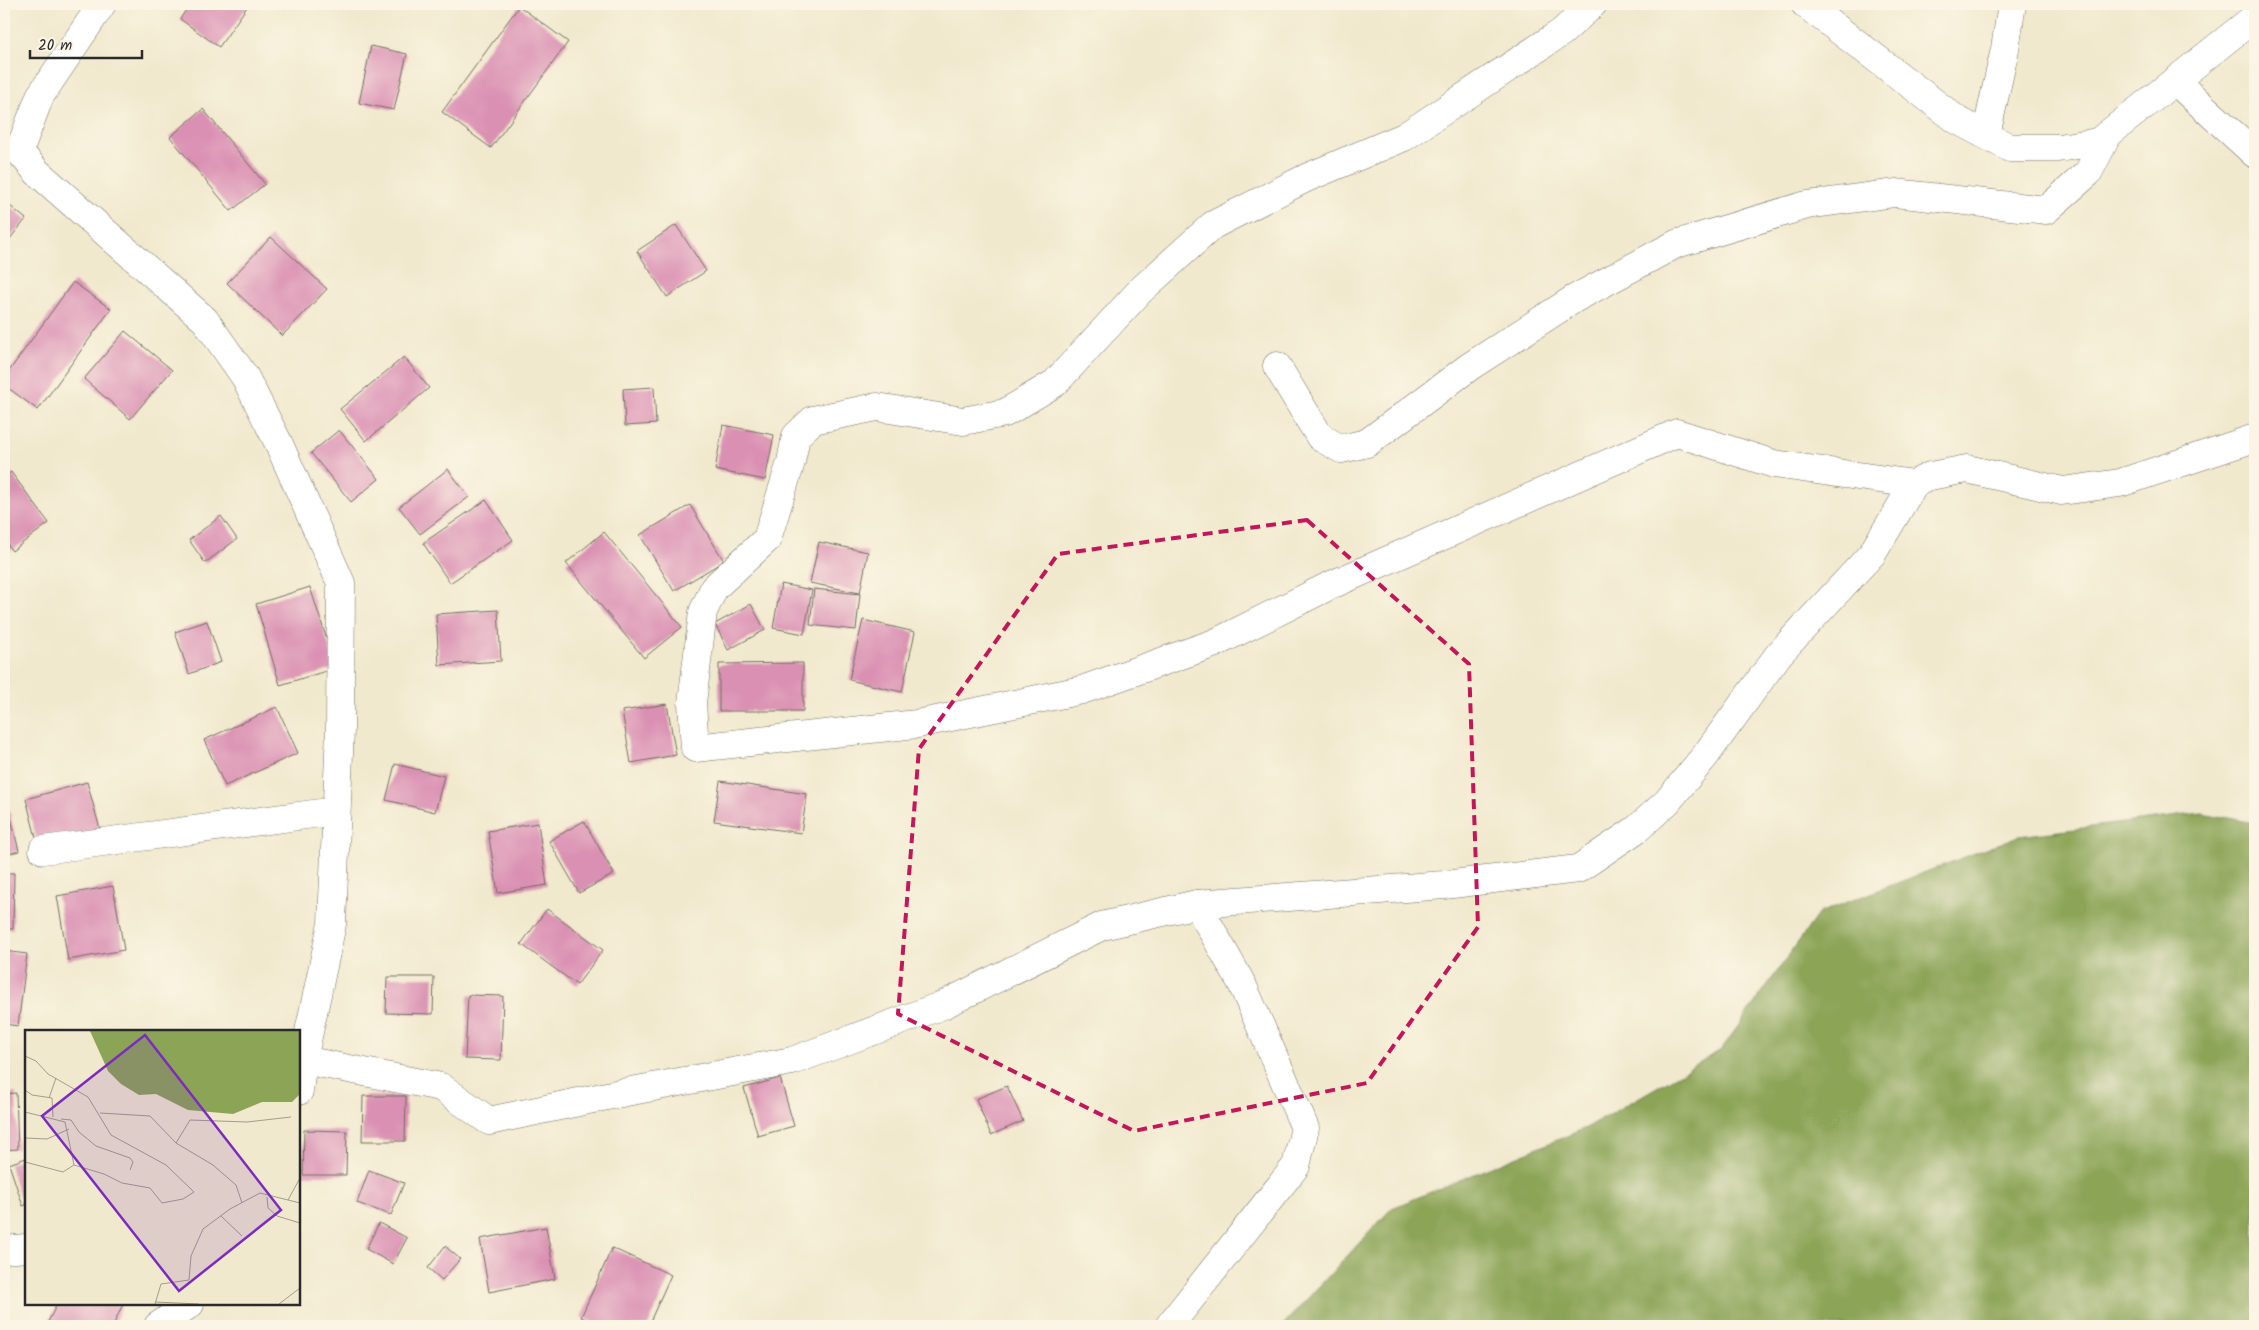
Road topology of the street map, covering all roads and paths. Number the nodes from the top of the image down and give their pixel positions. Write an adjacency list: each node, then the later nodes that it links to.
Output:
1 (102, 4): 13 (street)
2 (1593, 4): 12 (street)
3 (1805, 4): 8 (street)
4 (2012, 4): 8 (street)
5 (2255, 17): 6 (street)
6 (2175, 81): 7 (street); 9 (street)
7 (2108, 134): 8 (street); 10 (street)
8 (1986, 135)
9 (2255, 154)
10 (1277, 366)
11 (2255, 438): 12 (street)
12 (1914, 484): 15 (street)
13 (336, 811): 14 (street); 16 (street)
14 (43, 850)
15 (1198, 904): 16 (street); 22 (street)
16 (303, 1060): 17 (street)
17 (300, 1083)
18 (25, 1248): 19 (street)
19 (4, 1250)
20 (189, 1305): 21 (street)
21 (158, 1326)
22 (1169, 1326)

